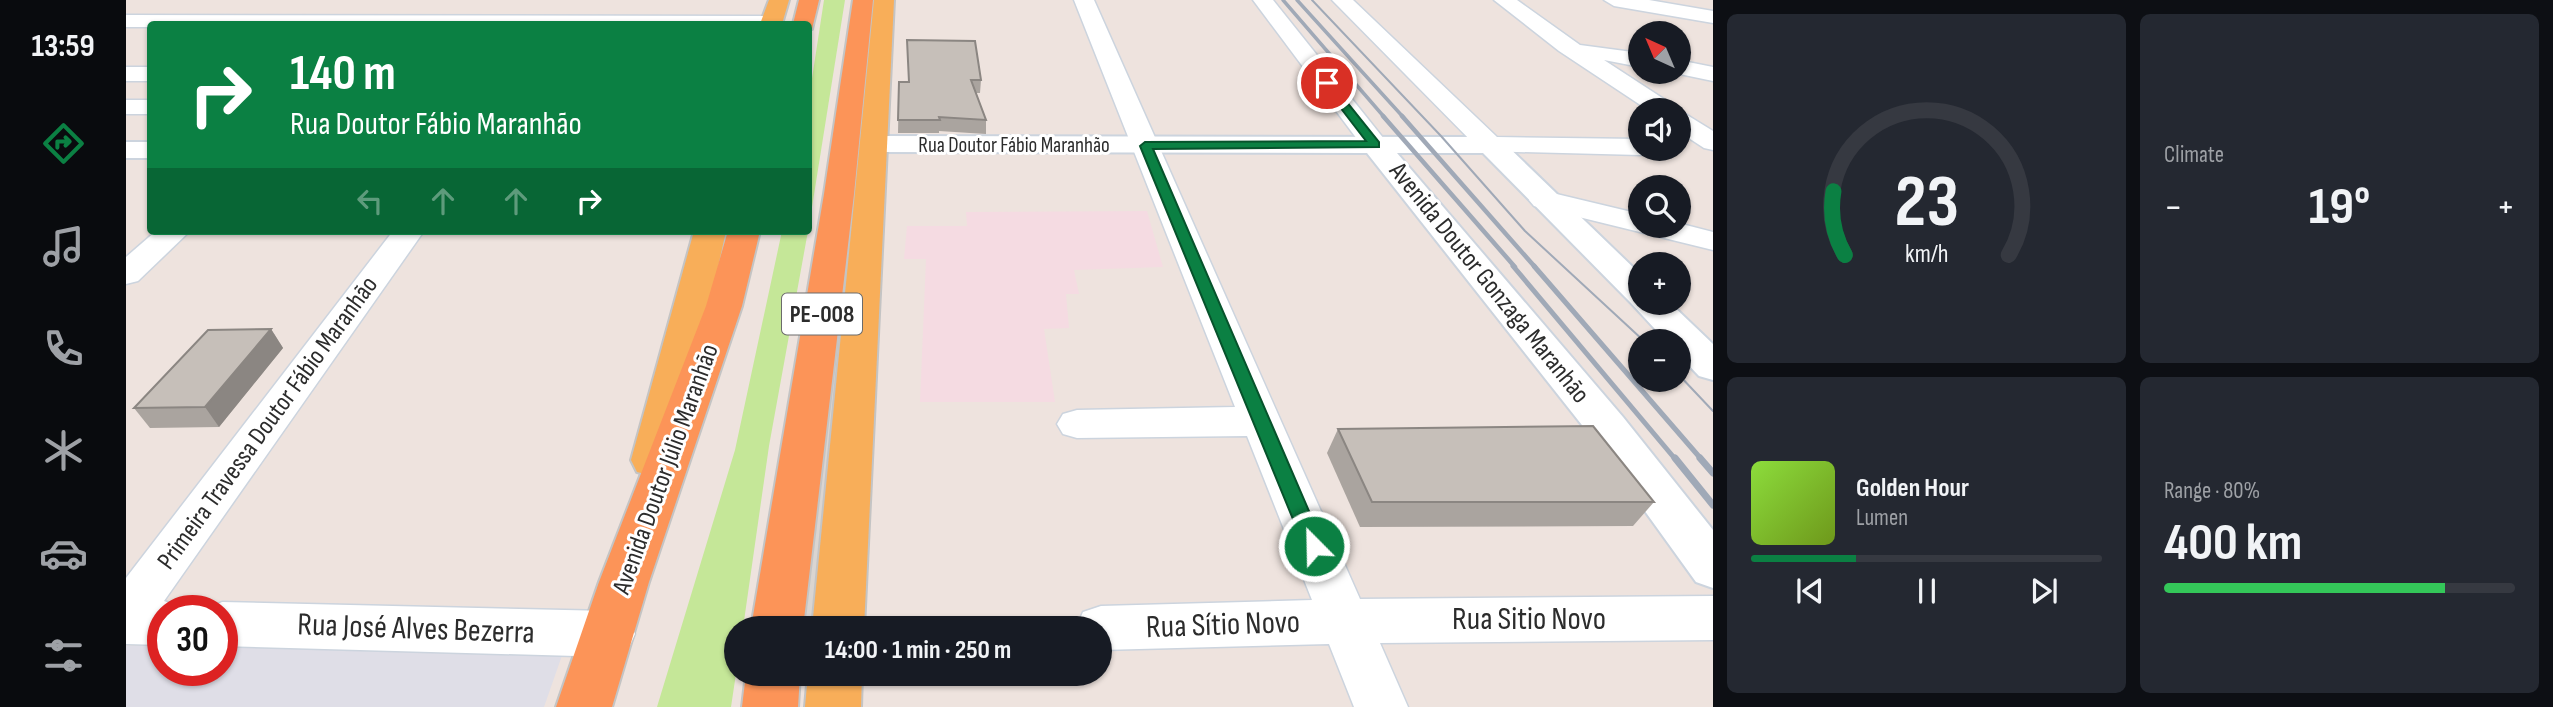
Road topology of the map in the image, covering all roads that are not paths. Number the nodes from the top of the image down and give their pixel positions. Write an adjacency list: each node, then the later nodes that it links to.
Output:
1 (164, 0): 13 (street)
2 (475, 0): 15 (street)
3 (779, 0): 16 (main road)
4 (809, 0): 17 (highway)
5 (863, 0): 54 (highway, PE-008)
6 (884, 0): 28 (main road)
7 (1084, 0): 32 (street)
8 (1263, 0): 29 (street, Avenida Doutor Gonzaga Maranhão)
9 (1342, 0): 30 (street)
10 (1504, 0): 18 (street)
11 (1614, 0): 12 (street)
12 (1713, 17)
13 (126, 20): 14 (street)
14 (290, 21)
15 (455, 21)
16 (772, 21)
17 (805, 21)
18 (1567, 46): 19 (street); 24 (street)
19 (1628, 58)
20 (1691, 70): 21 (street)
21 (1713, 74)
22 (126, 75): 23 (street)
23 (147, 75)
24 (1646, 98)
25 (126, 107): 26 (street)
26 (147, 107)
27 (1691, 129): 31 (street)
28 (875, 144): 32 (street, Rua Doutor Fábio Maranhão); 55 (main road)
29 (1375, 145): 30 (street, Rua Doutor Fábio Maranhão); 32 (street, Rua Doutor Fábio Maranhão); 51 (street, Avenida Doutor Gonzaga Maranhão)
30 (1490, 145): 34 (street); 37 (street)
31 (1713, 145): 33 (street)
32 (1145, 146): 49 (street)
33 (1691, 146)
34 (1628, 147)
35 (126, 150): 36 (street)
36 (147, 150)
37 (1544, 200): 38 (street); 46 (street)
38 (1628, 220)
39 (170, 235): 45 (street)
40 (407, 235): 53 (street, Primeira Travessa Doutor Fábio Maranhão)
41 (709, 235): 52 (main road)
42 (743, 235): 52 (highway, Avenida Doutor Júlio Maranhão)
43 (1691, 236): 44 (street)
44 (1713, 241)
45 (126, 274)
46 (1628, 282)
47 (1660, 315): 48 (street)
48 (1713, 368)
49 (1262, 421): 50 (street); 57 (street)
50 (1077, 424)
51 (1713, 567)
52 (624, 582): 62 (highway, Avenida Doutor Júlio Maranhão)
53 (126, 616)
54 (779, 616)
55 (839, 616)
56 (1713, 618): 57 (street, Rua Sitio Novo)
57 (1346, 621): 61 (street, Rua Sítio Novo); 68 (street)
58 (126, 622): 59 (street)
59 (147, 623)
60 (238, 624): 62 (street, Rua José Alves Bezerra)
61 (1112, 628)
62 (610, 634): 65 (highway, Avenida Doutor Júlio Maranhão)
63 (772, 686): 66 (highway)
64 (834, 686): 67 (main road)
65 (584, 707)
66 (770, 707)
67 (833, 707)
68 (1381, 707)

